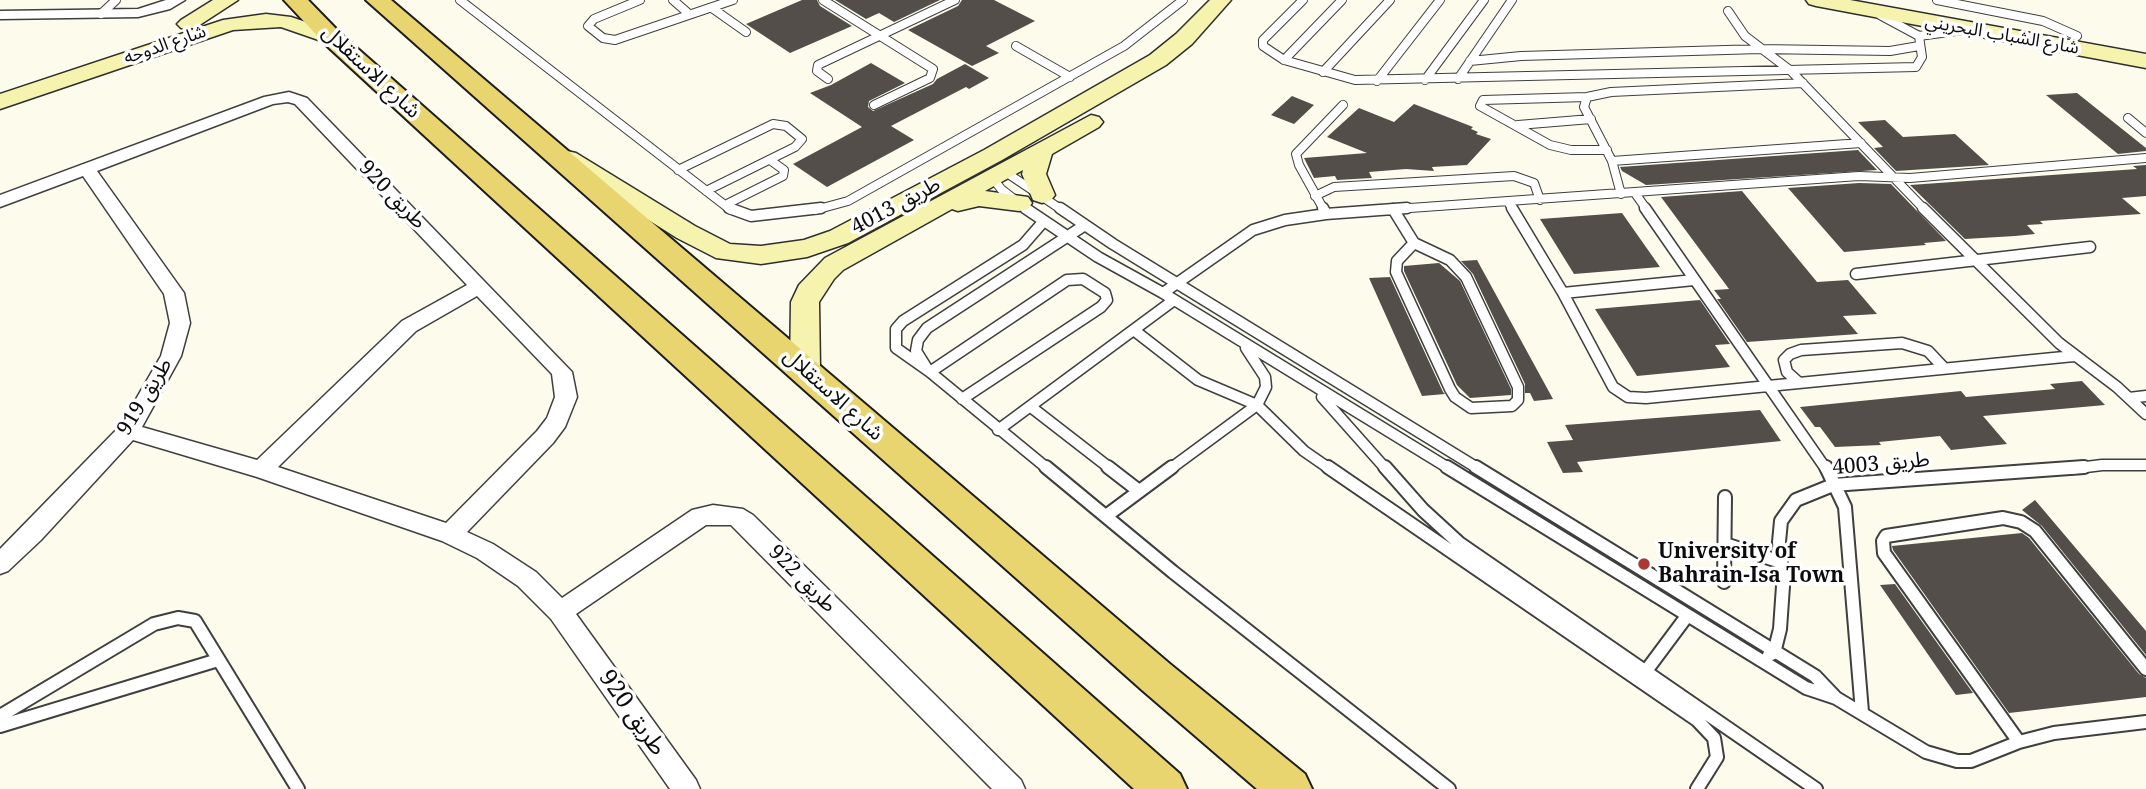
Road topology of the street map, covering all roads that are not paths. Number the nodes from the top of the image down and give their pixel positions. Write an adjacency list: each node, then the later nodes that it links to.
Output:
1 (116, 0): 27 (lane)
2 (178, 0): 27 (street)
3 (228, 0): 51 (street, شارع الدوحه)
4 (295, 0): 35 (main road, شارع الاستقلال)
5 (377, 0): 61 (main road, شارع الاستقلال)
6 (460, 0): 69 (lane)
7 (640, 0): 28 (lane)
8 (673, 0): 28 (lane)
9 (733, 0): 24 (lane)
10 (824, 0): 32 (lane)
11 (955, 0): 32 (lane)
12 (1183, 0): 45 (lane)
13 (1221, 0): 67 (street, طريق 4013)
14 (1242, 0): 63 (street, طريق 4013)
15 (1303, 0): 40 (lane)
16 (1342, 0): 40 (lane)
17 (1390, 0): 44 (lane)
18 (1440, 0): 49 (lane)
19 (1484, 0): 48 (lane)
20 (1512, 0): 41 (lane)
21 (1816, 0): 25 (street, شارع الشباب البحريني)
22 (1889, 0): 34 (street, شارع الشباب البحريني)
23 (1937, 0): 34 (lane)
24 (712, 8): 28 (lane); 31 (lane)
25 (1861, 9): 30 (street, شارع الشباب البحريني); 33 (lane)
26 (1728, 11): 39 (lane)
27 (100, 14): 29 (street)
28 (689, 14)
29 (0, 15)
30 (1972, 30): 33 (lane); 42 (street, شارع الشباب البحريني)
31 (746, 32)
32 (880, 35): 46 (lane); 54 (lane)
33 (1919, 36): 37 (lane)
34 (2077, 36): 38 (street, شارع الشباب البحريني)
35 (333, 39): 53 (street, شارع الدوحه); 142 (main road, شارع الاستقلال)
36 (1016, 46): 45 (lane)
37 (1919, 46): 39 (lane); 43 (lane)
38 (2146, 48)
39 (1760, 49): 41 (lane); 43 (lane)
40 (1284, 60): 44 (lane)
41 (1470, 61): 47 (lane)
42 (2146, 61)
43 (1791, 71): 47 (lane); 50 (lane)
44 (1322, 72): 49 (lane)
45 (1070, 77): 79 (lane)
46 (828, 79)
47 (1458, 79): 48 (lane)
48 (1425, 80): 49 (lane)
49 (1377, 81)
50 (1803, 83): 52 (lane); 60 (lane)
51 (0, 91)
52 (1587, 97): 57 (lane); 58 (lane)
53 (0, 102)
54 (874, 105)
55 (1343, 105): 74 (lane)
56 (2127, 118): 59 (lane)
57 (1591, 119): 58 (lane); 62 (lane)
58 (1518, 125): 62 (lane)
59 (2146, 133)
60 (1861, 143): 66 (lane); 70 (lane)
61 (549, 147): 67 (street, طريق 4013); 102 (main road, شارع الاستقلال)
62 (1606, 150): 66 (lane)
63 (1040, 152): 67 (street, طريق 4013); 75 (street)
64 (2146, 158): 70 (lane)
65 (770, 160): 69 (lane); 71 (lane); 79 (lane)
66 (1612, 161): 73 (lane)
67 (989, 168): 75 (lane); 75 (lane); 80 (street, طريق 4013)
68 (87, 169): 77 (street, طريق 920); 92 (street, طريق 920); 114 (street, طريق 919)
69 (678, 170): 71 (lane)
70 (1891, 176): 72 (lane); 88 (lane)
71 (706, 191): 79 (lane)
72 (1634, 192): 73 (lane); 90 (lane)
73 (1621, 194): 76 (lane)
74 (1315, 196): 76 (lane); 82 (lane)
75 (1030, 199): 80 (street); 83 (lane); 84 (lane)
76 (1540, 200): 78 (lane)
77 (0, 201)
78 (1508, 202): 81 (lane); 95 (lane)
79 (725, 205)
80 (940, 207): 102 (street, طريق 4013)
81 (1393, 209): 82 (lane); 86 (lane)
82 (1326, 214): 91 (lane)
83 (1043, 222): 85 (lane); 93 (lane)
84 (1085, 225): 85 (lane); 91 (lane)
85 (1067, 237): 94 (lane); 97 (lane)
86 (1414, 243): 86 (lane)
87 (2090, 247): 88 (lane)
88 (1976, 259): 89 (lane); 100 (lane)
89 (1856, 274)
90 (1694, 280): 95 (lane); 105 (lane)
91 (1178, 283): 94 (lane); 128 (lane)
92 (479, 286): 116 (street); 121 (street, طريق 920)
93 (946, 292): 97 (lane); 103 (lane)
94 (1163, 293): 96 (lane)
95 (1563, 293): 105 (lane)
96 (1174, 300): 98 (lane); 99 (lane)
97 (961, 304): 103 (lane)
98 (1135, 331): 110 (lane); 111 (lane)
99 (1243, 342): 106 (lane); 110 (lane)
100 (2074, 356): 101 (lane); 108 (lane)
101 (1944, 368): 104 (lane); 104 (lane)
102 (805, 369): 143 (main road, شارع الاستقلال)
103 (930, 372): 109 (lane); 109 (lane)
104 (1797, 381): 105 (lane)
105 (1766, 385): 117 (lane)
106 (1314, 388): 127 (lane); 132 (lane)
107 (2146, 396): 108 (lane)
108 (2129, 398): 112 (lane)
109 (962, 399): 113 (lane)
110 (1257, 405): 118 (lane); 145 (lane)
111 (1031, 407): 113 (lane); 118 (lane)
112 (2146, 414)
113 (998, 430): 120 (lane)
114 (129, 431): 116 (street, طريق 920); 124 (street, طريق 919)
115 (2146, 465): 117 (lane, طريق 4003)
116 (261, 470): 121 (street, طريق 920)
117 (1833, 485): 123 (lane, طريق 4003); 134 (lane)
118 (1139, 491): 120 (lane)
119 (1725, 497): 122 (lane)
120 (1105, 516): 144 (lane)
121 (450, 534): 126 (street, طريق 920)
122 (1725, 544): 123 (lane); 125 (lane)
123 (1780, 562): 128 (lane, طريق 4003)
124 (0, 564)
125 (1724, 582)
126 (561, 612): 140 (street, طريق 920); 141 (street, طريق 922)
127 (1687, 616): 130 (lane); 132 (lane)
128 (1774, 653): 130 (lane); 133 (lane)
129 (218, 660): 135 (lane); 137 (lane); 139 (lane)
130 (1760, 660): 133 (lane)
131 (2146, 669): 138 (lane)
132 (1646, 671): 146 (lane)
133 (1836, 698): 134 (lane)
134 (1862, 712): 138 (lane)
135 (0, 716)
136 (2146, 722): 138 (lane)
137 (0, 726)
138 (2018, 742)
139 (298, 789)
140 (686, 789)
141 (1012, 789)
142 (1165, 789)
143 (1290, 789)
144 (1448, 789)
145 (1697, 789)
146 (1816, 789)

